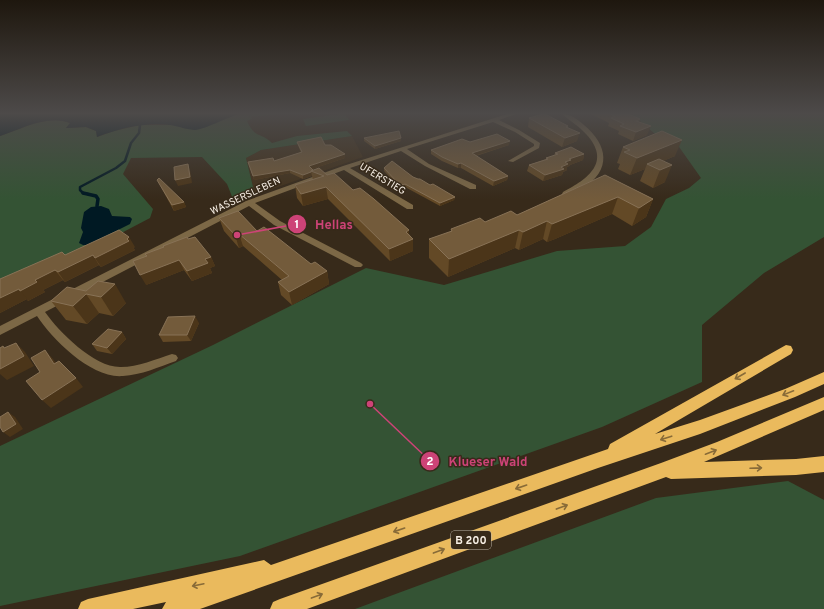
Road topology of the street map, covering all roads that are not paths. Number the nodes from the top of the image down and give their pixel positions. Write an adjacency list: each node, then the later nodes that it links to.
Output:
1 (423, 142): 4 (street, WASSERSLEBEN)
2 (537, 142): 5 (street)
3 (596, 142): 8 (street)
4 (402, 149): 6 (street, WASSERSLEBEN); 7 (street)
5 (511, 161)
6 (345, 166): 9 (street, WASSERSLEBEN); 10 (street, UFERSTIEG)
7 (473, 187)
8 (559, 198)
9 (249, 203): 11 (street); 12 (street, WASSERSLEBEN)
10 (410, 207)
11 (358, 265)
12 (39, 311): 13 (street, WASSERSLEBEN); 15 (street)
13 (0, 331)
14 (786, 350): 18 (highway, one-way to 18)
15 (172, 358)
16 (824, 378): 18 (highway, B 200, one-way to 18)
17 (824, 403): 20 (highway, B 200, one-way to 17)
18 (598, 460): 21 (highway, B 200, one-way to 21)
19 (824, 464): 20 (highway, one-way to 19)
20 (661, 471): 24 (highway, B 200, one-way to 20)
21 (318, 559): 22 (highway, one-way to 22); 23 (highway, B 200)
22 (88, 609)
23 (172, 609)
24 (280, 609)

